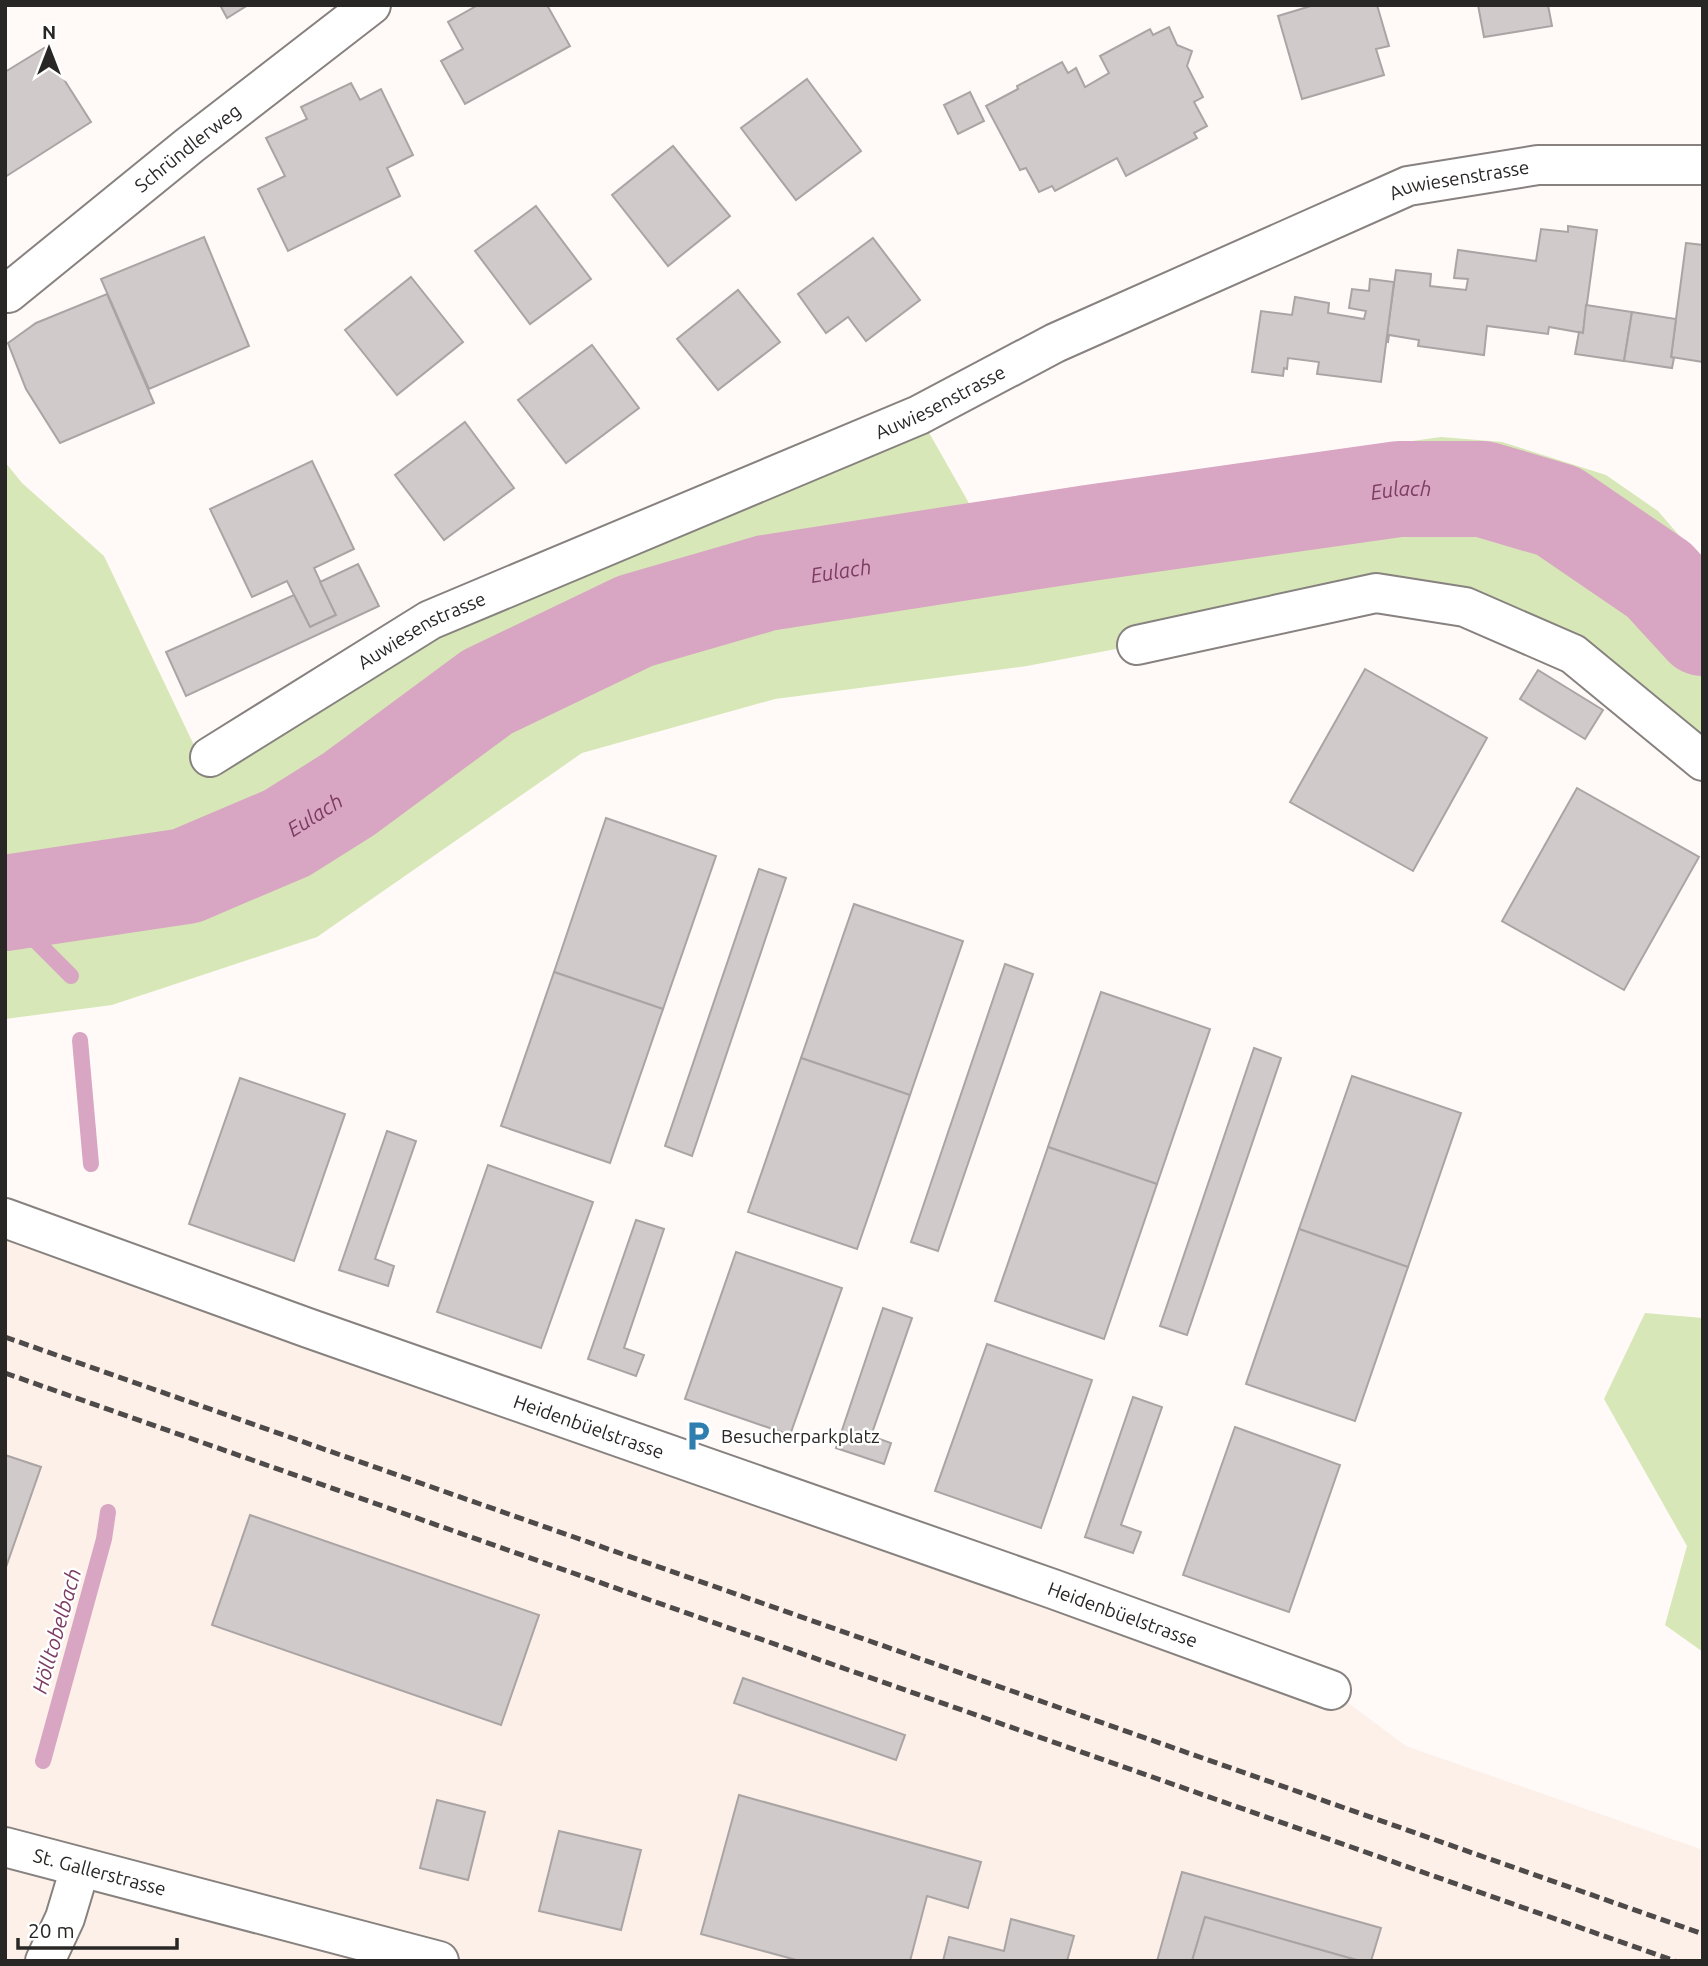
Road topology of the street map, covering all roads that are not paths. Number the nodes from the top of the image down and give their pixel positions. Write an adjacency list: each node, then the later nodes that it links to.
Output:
1 (371, 5): 3 (street, Schründlerweg)
2 (1703, 165): 5 (street, Auwiesenstrasse)
3 (8, 293)
4 (1137, 645): 6 (street)
5 (210, 757)
6 (1703, 761)
7 (5, 1218): 8 (street, Heidenbüelstrasse)
8 (1331, 1690)
9 (5, 1847): 10 (street, St. Gallerstrasse)
10 (80, 1868): 11 (street); 12 (street, St. Gallerstrasse)
11 (45, 1961)
12 (439, 1961)

